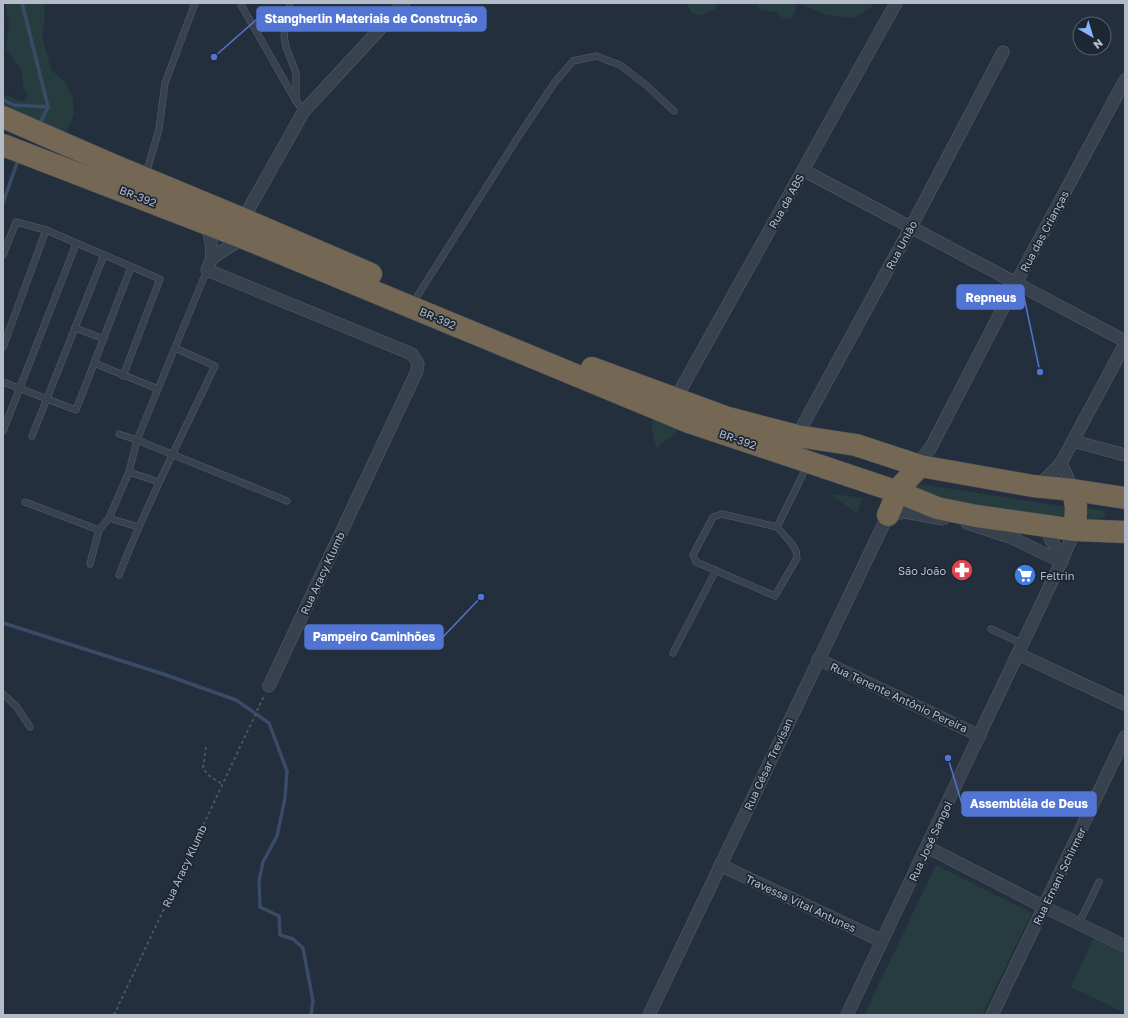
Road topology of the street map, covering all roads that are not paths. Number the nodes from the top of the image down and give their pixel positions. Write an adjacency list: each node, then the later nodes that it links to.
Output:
1 (195, 3): 14 (lane)
2 (240, 3): 8 (lane)
3 (290, 3): 8 (lane)
4 (404, 3): 9 (street)
5 (896, 3): 13 (street, Rua da ABS)
6 (1003, 52): 16 (street, Rua União)
7 (1125, 80): 25 (street, Rua das Crianças)
8 (296, 101): 9 (lane)
9 (304, 111): 17 (street)
10 (674, 112): 26 (lane)
11 (3, 117): 14 (highway, BR-392)
12 (3, 145): 15 (highway, BR-392)
13 (804, 170): 16 (street); 37 (street, Rua da ABS)
14 (144, 178): 17 (highway, BR-392)
15 (206, 222): 17 (highway, BR-392); 22 (street)
16 (911, 227): 25 (street); 42 (street, Rua União)
17 (246, 229): 22 (street); 26 (highway, BR-392); 47 (highway, BR-392)
18 (46, 230): 19 (lane); 20 (lane); 30 (lane)
19 (76, 244): 21 (lane); 35 (lane)
20 (3, 256)
21 (104, 256): 23 (lane); 27 (lane)
22 (212, 258): 24 (street)
23 (131, 266): 28 (lane); 33 (lane)
24 (207, 270): 31 (lane); 72 (street, Rua Aracy Klumb)
25 (1016, 283): 29 (street); 51 (street, Rua das Crianças)
26 (418, 295): 37 (highway, BR-392)
27 (75, 328): 28 (lane); 38 (lane)
28 (104, 339): 32 (lane)
29 (1125, 342): 44 (street)
30 (3, 347)
31 (175, 348): 36 (lane); 45 (lane)
32 (94, 364): 33 (lane); 38 (lane)
33 (123, 376): 36 (lane)
34 (3, 382): 35 (lane)
35 (19, 389): 38 (lane); 39 (lane)
36 (158, 389): 43 (lane)
37 (676, 398): 42 (highway, BR-392)
38 (47, 399): 41 (lane)
39 (3, 431)
40 (119, 434): 43 (lane)
41 (32, 436)
42 (797, 436): 51 (highway, BR-392)
43 (137, 440): 45 (lane); 49 (lane)
44 (1073, 441): 46 (street); 48 (street)
45 (174, 455): 50 (lane); 55 (lane)
46 (1125, 455)
47 (809, 462): 51 (highway, BR-392 / BR-392); 60 (lane)
48 (1061, 463): 52 (street); 53 (street)
49 (129, 472): 50 (lane); 57 (lane)
50 (159, 482): 59 (lane)
51 (910, 484): 52 (highway, BR-392); 58 (highway, BR-392); 64 (street); 71 (street, Rua César Trevisan)
52 (1033, 486): 53 (highway, BR-392)
53 (1073, 490): 54 (highway, BR-392); 62 (highway)
54 (1125, 498)
55 (287, 501)
56 (25, 502): 61 (lane)
57 (109, 518): 59 (lane); 61 (lane)
58 (1046, 526): 62 (highway, BR-392); 64 (street)
59 (138, 527): 67 (lane)
60 (777, 527): 66 (lane); 66 (lane)
61 (99, 530): 65 (lane)
62 (1075, 530): 63 (highway, BR-392); 64 (street, Rua José Sangoi)
63 (1125, 532)
64 (1063, 560): 69 (street, Rua José Sangoi)
65 (90, 564)
66 (716, 570): 70 (lane)
67 (119, 575)
68 (991, 629): 69 (lane)
69 (1021, 649): 74 (street); 76 (street, Rua José Sangoi)
70 (673, 653)
71 (818, 659): 76 (street, Rua Tenente Antônio Pereira); 79 (street, Rua César Trevisan)
72 (269, 686)
73 (3, 694): 75 (lane)
74 (1125, 704)
75 (30, 727)
76 (980, 736): 78 (street, Rua José Sangoi)
77 (1125, 737): 81 (street, Rua Ernani Schirmer)
78 (927, 847): 81 (street); 83 (street, Rua José Sangoi)
79 (720, 865): 83 (street, Travessa Vital Antunes); 85 (street, Rua César Trevisan)
80 (1099, 882): 82 (lane)
81 (1044, 907): 82 (street); 87 (street, Rua Ernani Schirmer)
82 (1079, 923): 84 (street)
83 (882, 941): 86 (street, Rua José Sangoi)
84 (1125, 946)
85 (649, 1015)
86 (847, 1015)
87 (992, 1015)

